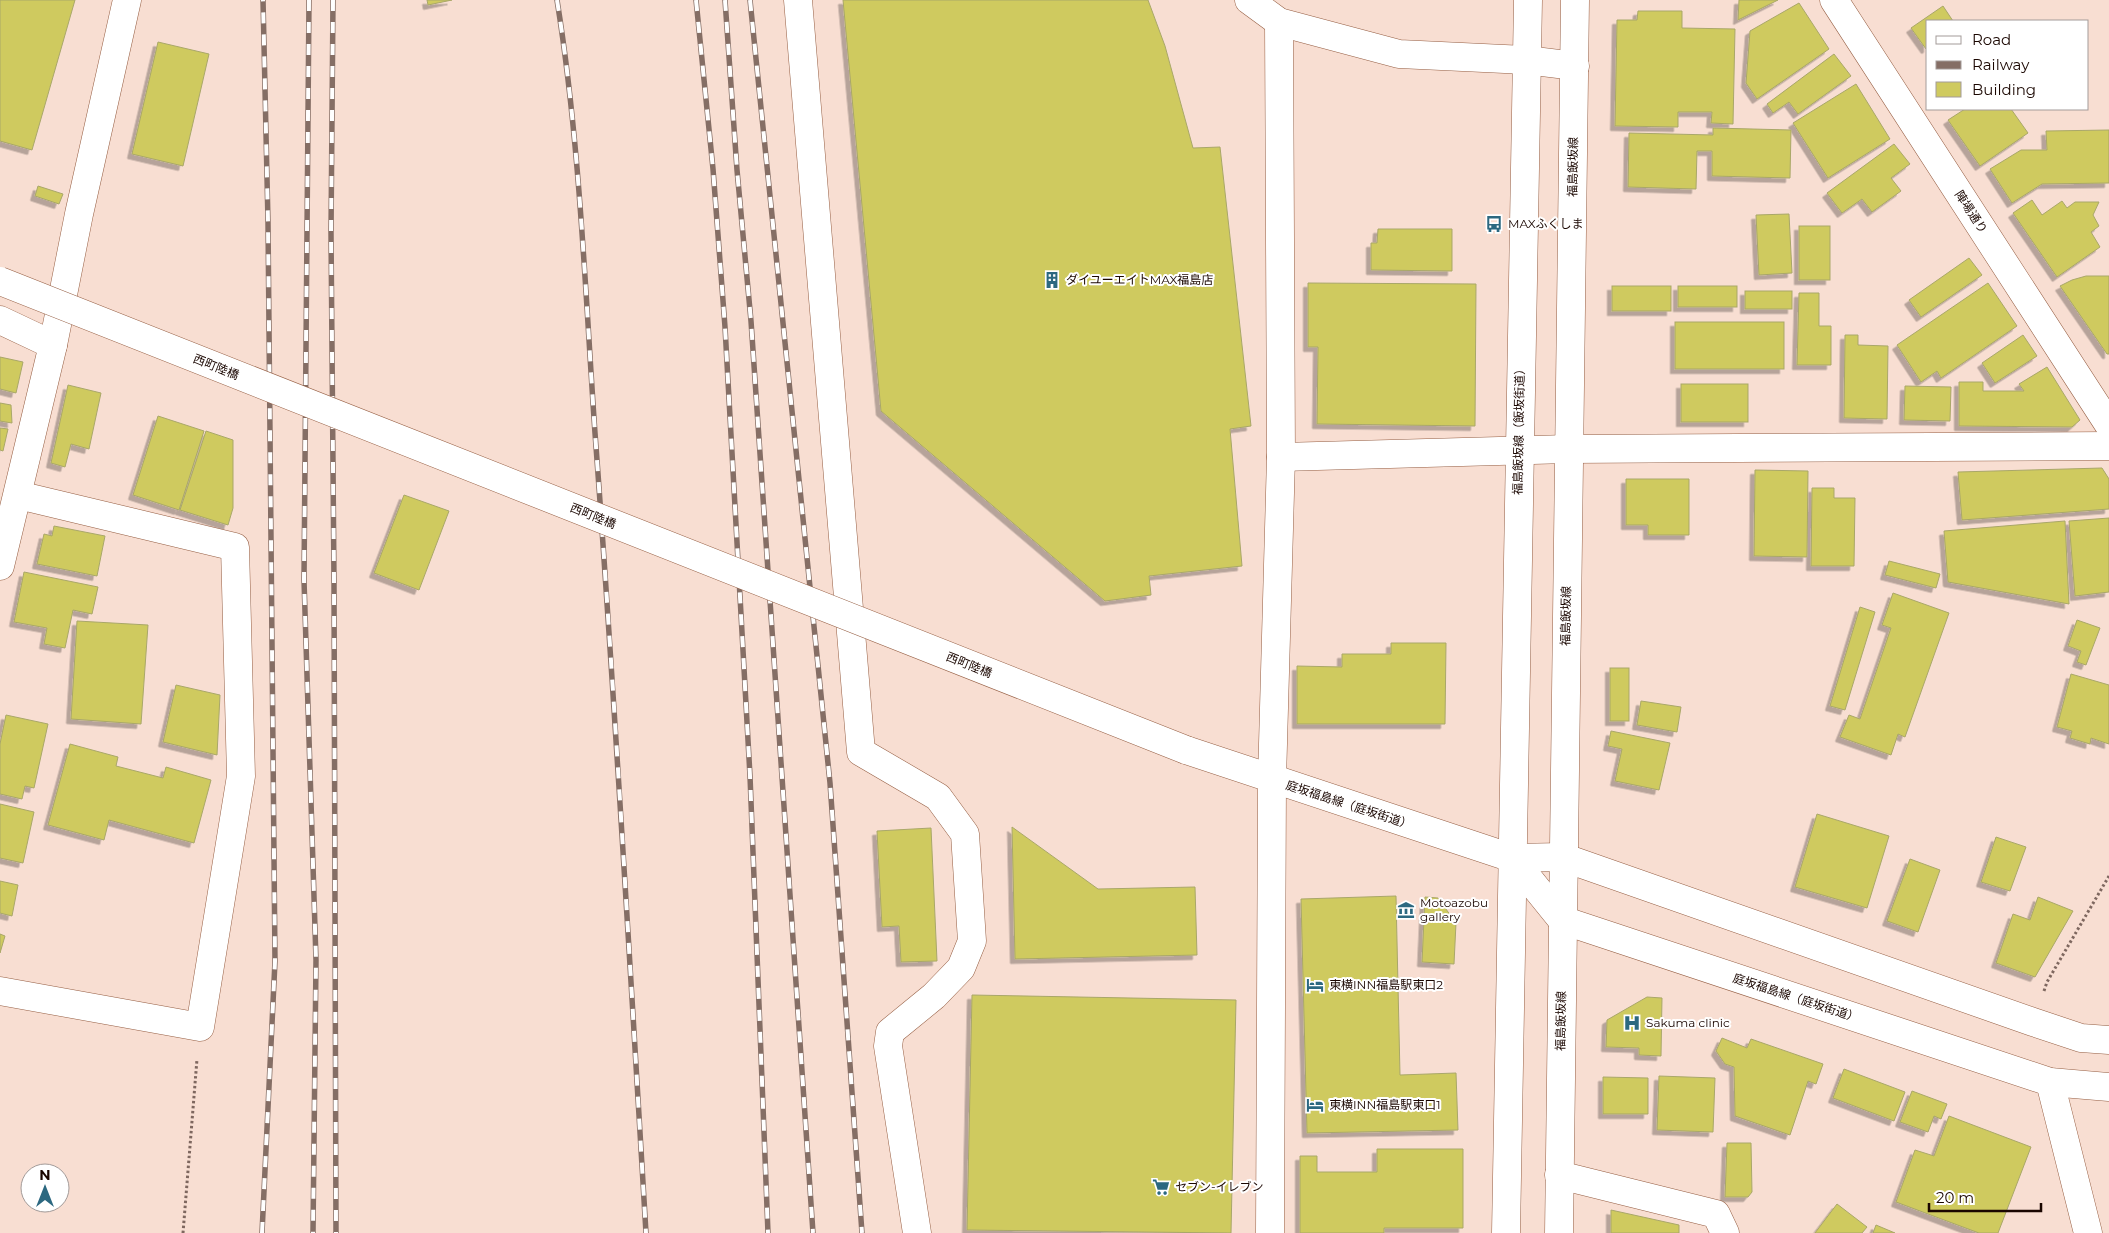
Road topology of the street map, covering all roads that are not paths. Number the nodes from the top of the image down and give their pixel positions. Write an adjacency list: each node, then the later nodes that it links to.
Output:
1 (127, 0): 12 (street)
2 (798, 0): 30 (street)
3 (1249, 0): 7 (street)
4 (1528, 0): 8 (street, 福島飯坂線（飯坂街道）)
5 (1575, 0): 9 (street, 福島飯坂線)
6 (1834, 0): 13 (street, 陣場通り)
7 (1280, 22): 8 (street); 17 (street)
8 (1526, 60): 9 (street); 16 (street, 福島飯坂線（飯坂街道）)
9 (1575, 66): 15 (street, 福島飯坂線)
10 (0, 281): 20 (street, 西町陸橋, bridge)
11 (0, 320): 12 (street)
12 (53, 345): 18 (street)
13 (2109, 425)
14 (2109, 446): 15 (street)
15 (1568, 449): 16 (street); 22 (street, 福島飯坂線)
16 (1519, 450): 17 (street); 23 (street, 福島飯坂線（飯坂街道）)
17 (1281, 457): 21 (street)
18 (18, 495): 19 (street); 25 (street)
19 (0, 566)
20 (1186, 750): 21 (street, 庭坂福島線（庭坂街道）)
21 (1272, 780): 23 (street, 庭坂福島線（庭坂街道）); 31 (street)
22 (1562, 857): 23 (street, 庭坂福島線（庭坂街道）); 24 (street, 福島飯坂線); 26 (street, 庭坂福島線（庭坂街道）)
23 (1512, 858): 24 (street); 32 (street)
24 (1562, 920): 27 (street, 庭坂福島線（庭坂街道）); 29 (street, 福島飯坂線)
25 (0, 991)
26 (2109, 1040)
27 (2050, 1082): 28 (street, 庭坂福島線（庭坂街道）); 35 (street)
28 (2109, 1086)
29 (1560, 1175): 33 (street, 福島飯坂線); 34 (street)
30 (918, 1233)
31 (1270, 1233)
32 (1506, 1233)
33 (1559, 1233)
34 (1725, 1233)
35 (2088, 1233)

